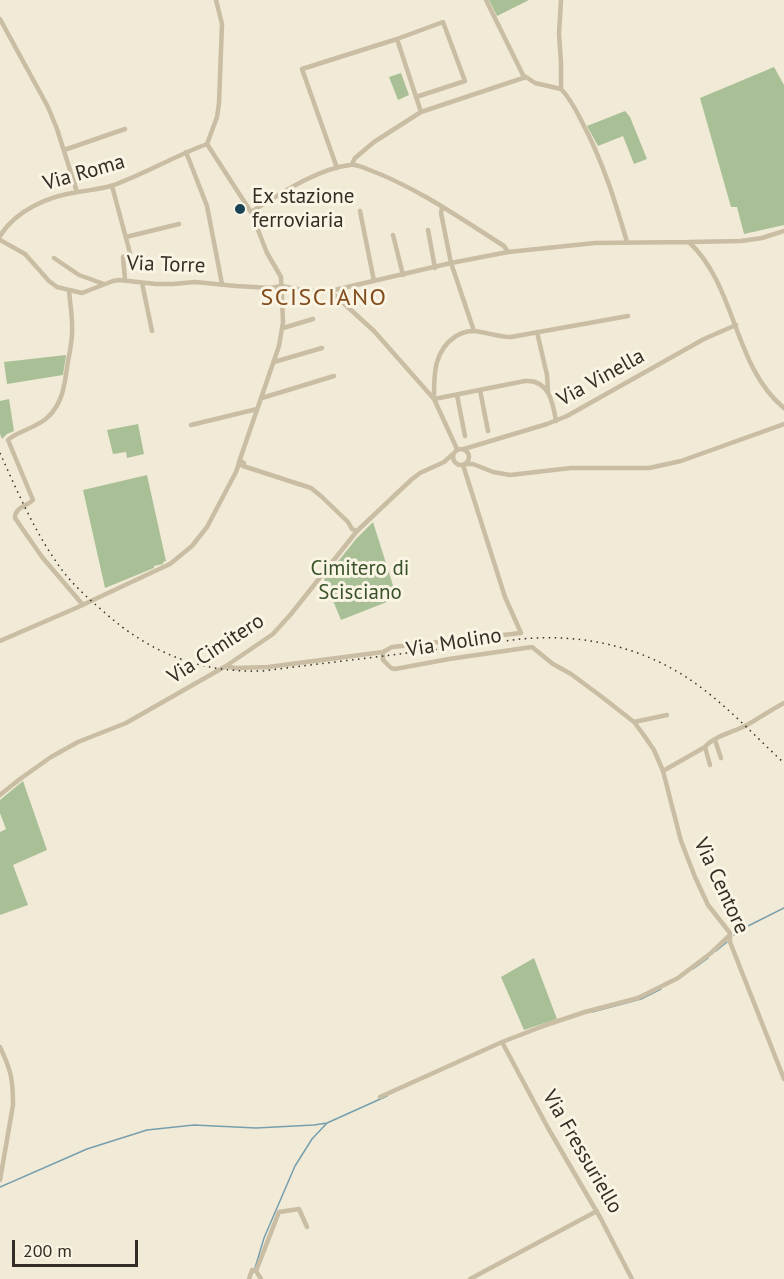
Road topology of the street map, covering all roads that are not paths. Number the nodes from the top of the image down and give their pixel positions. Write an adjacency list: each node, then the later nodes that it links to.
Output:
1 (216, 0): 11 (street)
2 (486, 0): 6 (street)
3 (561, 0): 7 (street)
4 (0, 19): 12 (street)
5 (397, 39): 8 (street); 8 (street); 15 (street)
6 (526, 77): 7 (street); 9 (street)
7 (561, 89): 27 (street)
8 (416, 97): 9 (street)
9 (421, 112): 14 (street)
10 (125, 129): 12 (street)
11 (207, 144): 13 (street, Via Roma); 20 (street)
12 (64, 150): 17 (street)
13 (186, 152): 16 (street, Via Roma); 38 (street)
14 (352, 164): 15 (street); 18 (street)
15 (337, 168): 20 (street)
16 (112, 186): 17 (street, Via Roma); 25 (street)
17 (77, 192): 26 (street, Via Roma)
18 (442, 208): 29 (street); 31 (street)
19 (360, 211): 35 (street)
20 (250, 212): 39 (street)
21 (179, 224): 25 (street)
22 (428, 230): 32 (street)
23 (784, 231): 28 (street, Via Torre)
24 (393, 235): 33 (street)
25 (126, 237): 34 (street)
26 (0, 238): 40 (street)
27 (627, 242): 28 (street, Via Torre); 29 (street, Via Torre)
28 (689, 242): 44 (street)
29 (508, 252): 31 (street, Via Torre)
30 (54, 258): 36 (street)
31 (451, 263): 32 (street, Via Torre); 47 (street)
32 (435, 268): 33 (street, Via Torre)
33 (403, 275): 35 (street, Via Torre)
34 (125, 280): 36 (street, Via Torre); 37 (street, Via Torre)
35 (374, 280): 41 (street, Via Torre)
36 (104, 284): 40 (street, Via Torre)
37 (142, 284): 38 (street, Via Torre); 46 (street)
38 (222, 284): 39 (street, Via Torre)
39 (281, 286): 41 (street, Via Torre); 45 (street)
40 (69, 291): 78 (street)
41 (330, 291): 56 (street)
42 (628, 316): 48 (street)
43 (313, 319): 45 (street)
44 (736, 325): 57 (street); 60 (street, Via Vinella)
45 (283, 328): 50 (street)
46 (152, 331)
47 (474, 331): 48 (street); 56 (street)
48 (537, 332): 53 (street)
49 (322, 348): 50 (street)
50 (274, 362): 55 (street)
51 (334, 376): 55 (street)
52 (480, 390): 53 (street); 54 (street); 64 (street)
53 (549, 393): 59 (street)
54 (457, 395): 56 (street); 65 (street)
55 (262, 398): 58 (street)
56 (434, 399): 68 (street)
57 (784, 408)
58 (257, 410): 63 (street); 70 (street)
59 (555, 410): 60 (street); 61 (street)
60 (563, 418): 61 (street, Via Vinella)
61 (556, 421): 66 (street, Via Vinella)
62 (783, 424): 74 (street)
63 (192, 425)
64 (488, 430)
65 (465, 436)
66 (476, 446): 67 (street, Via Vinella); 69 (street)
67 (464, 449): 68 (street); 69 (street)
68 (455, 452): 71 (street, Via Cimitero); 72 (street)
69 (470, 458): 73 (street); 74 (street)
70 (243, 464): 75 (street); 78 (street)
71 (441, 464): 72 (street); 76 (street, Via Cimitero)
72 (457, 464): 73 (street)
73 (464, 464): 74 (street); 80 (street, Via Molino)
74 (485, 469)
75 (349, 524): 76 (street); 77 (street)
76 (360, 529): 77 (street, Via Cimitero)
77 (350, 542): 81 (street, Via Cimitero)
78 (83, 605): 79 (street)
79 (0, 641)
80 (383, 652): 81 (street); 84 (street, Via Molino)
81 (226, 666): 90 (street, Via Cimitero)
82 (784, 703): 85 (street)
83 (667, 715): 84 (street)
84 (634, 723): 89 (street, Via Molino)
85 (715, 740): 86 (street); 87 (street)
86 (705, 747): 88 (street); 89 (street)
87 (721, 758)
88 (710, 765)
89 (663, 771): 91 (street, Via Centore)
90 (0, 795)
91 (730, 935): 92 (street); 94 (street, Via Centore)
92 (502, 1042): 95 (street); 97 (street, Via Fressuriello)
93 (0, 1047): 96 (street)
94 (784, 1079)
95 (380, 1097)
96 (0, 1180)
97 (597, 1211): 102 (street); 103 (street, Via Fressuriello)
98 (307, 1227): 99 (street)
99 (256, 1271): 100 (street); 101 (street)
100 (249, 1279)
101 (261, 1279)
102 (470, 1279)
103 (632, 1279)

